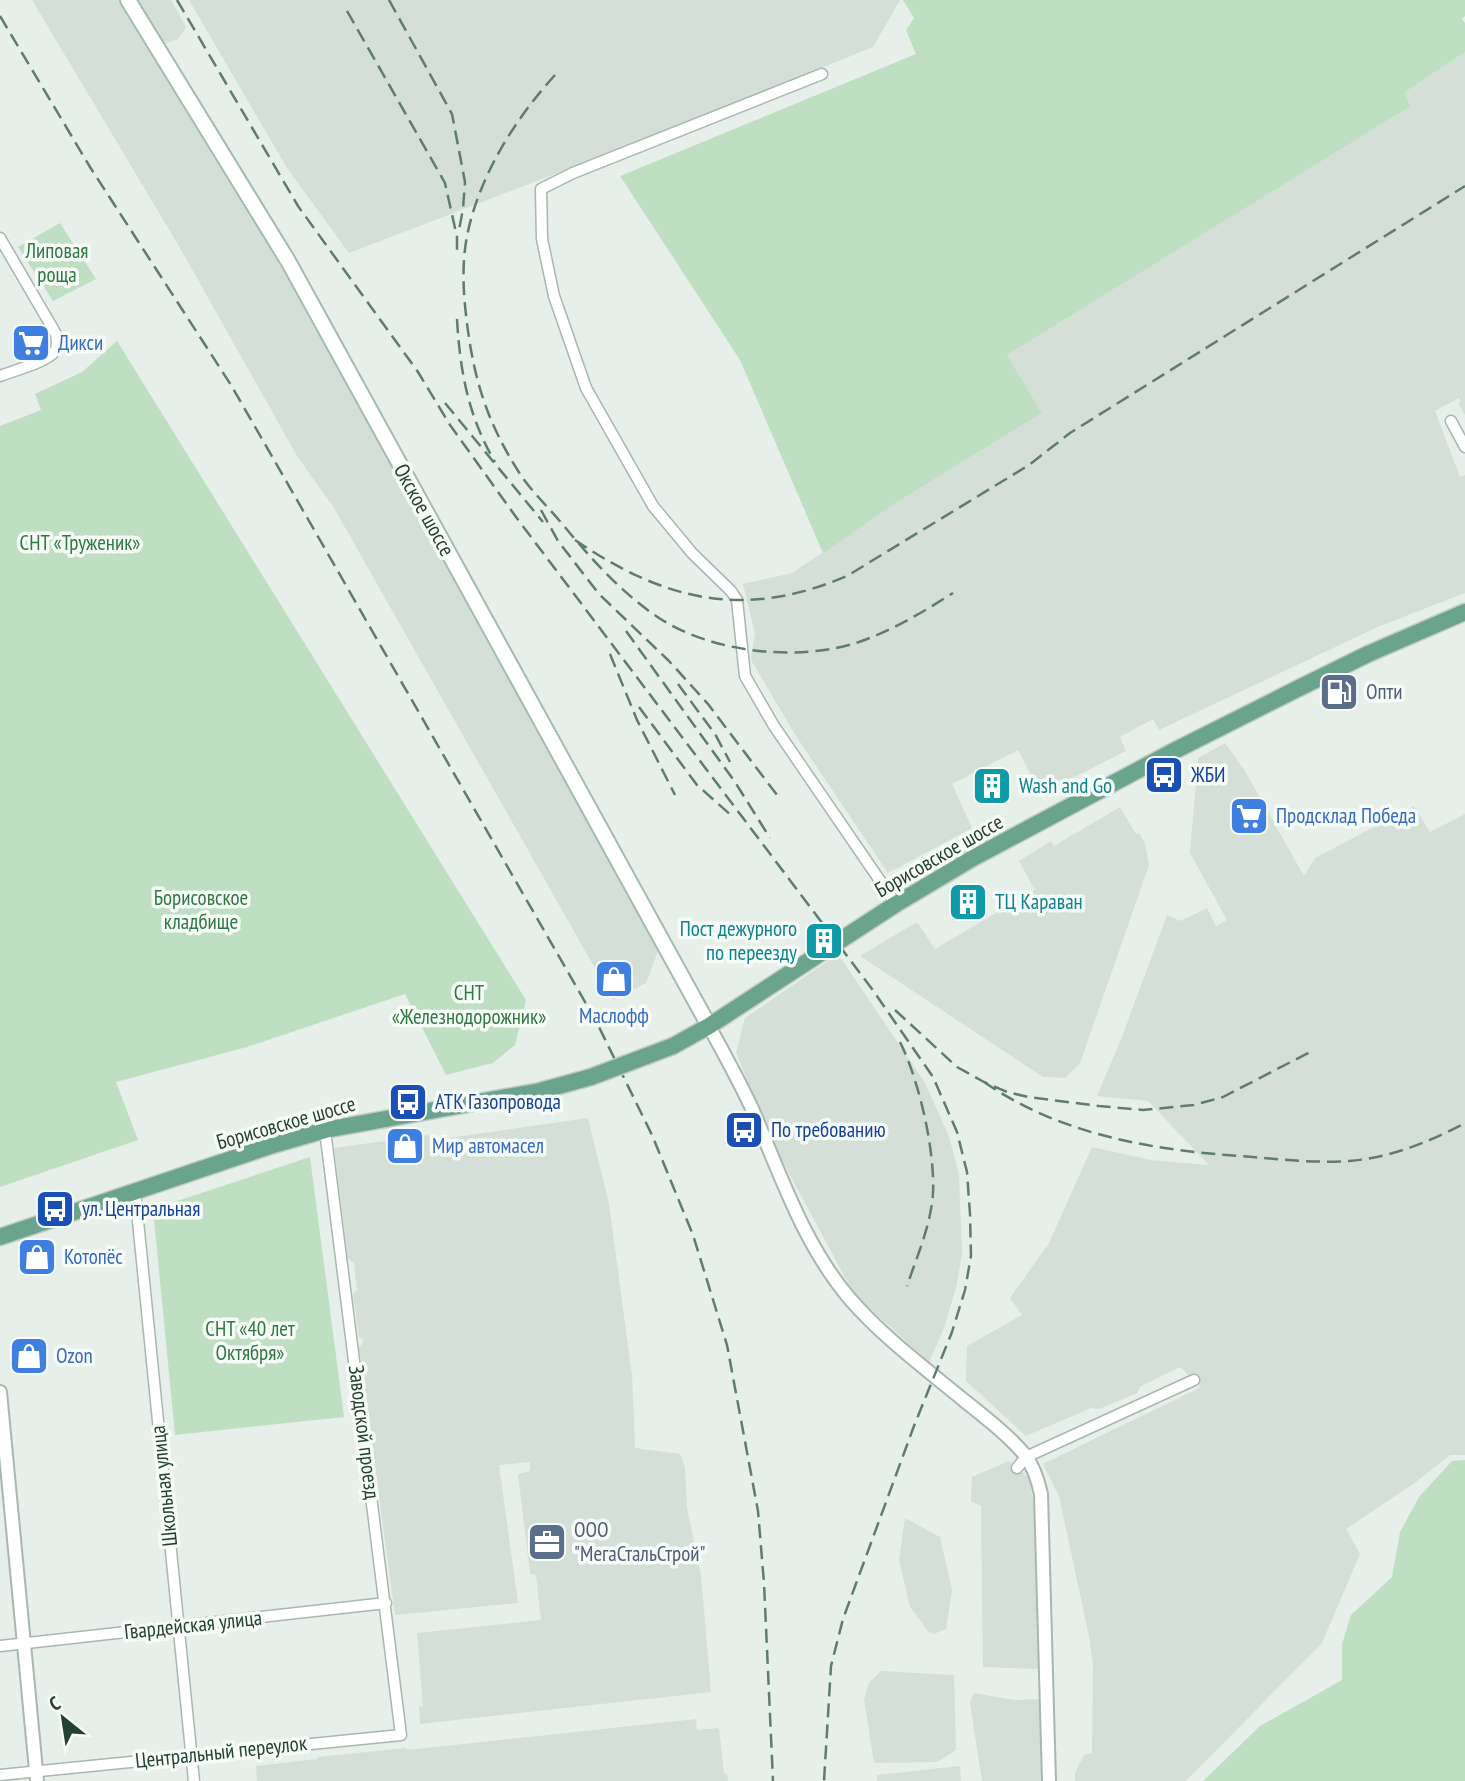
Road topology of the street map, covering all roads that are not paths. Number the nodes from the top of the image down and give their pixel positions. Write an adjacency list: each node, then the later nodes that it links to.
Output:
1 (128, 0): 9 (main road, Окское шоссе)
2 (822, 74): 8 (street)
3 (0, 238): 4 (street)
4 (0, 376)
5 (1451, 421): 6 (street)
6 (1465, 447)
7 (1465, 612): 8 (main road, Борисовское шоссе)
8 (896, 904): 9 (main road, Борисовское шоссе)
9 (709, 1026): 10 (main road, Борисовское шоссе, bridge); 15 (street)
10 (325, 1130): 11 (main road, Борисовское шоссе); 17 (street, Заводской проезд)
11 (135, 1191): 12 (main road, Борисовское шоссе); 18 (street, Школьная улица)
12 (0, 1237)
13 (1194, 1380): 15 (street)
14 (0, 1392): 19 (street)
15 (1026, 1457): 16 (street); 26 (street)
16 (1017, 1468)
17 (386, 1603): 18 (street, Гвардейская улица); 21 (street, Заводской проезд)
18 (178, 1626): 19 (street, Гвардейская улица); 22 (street, Школьная улица)
19 (23, 1643): 20 (street, Гвардейская улица); 24 (street)
20 (0, 1646)
21 (401, 1735): 22 (street, Центральный переулок)
22 (191, 1755): 24 (street, Центральный переулок); 25 (street, Школьная улица)
23 (0, 1775): 24 (street, Центральный переулок)
24 (36, 1776)
25 (194, 1781)
26 (1049, 1781)

